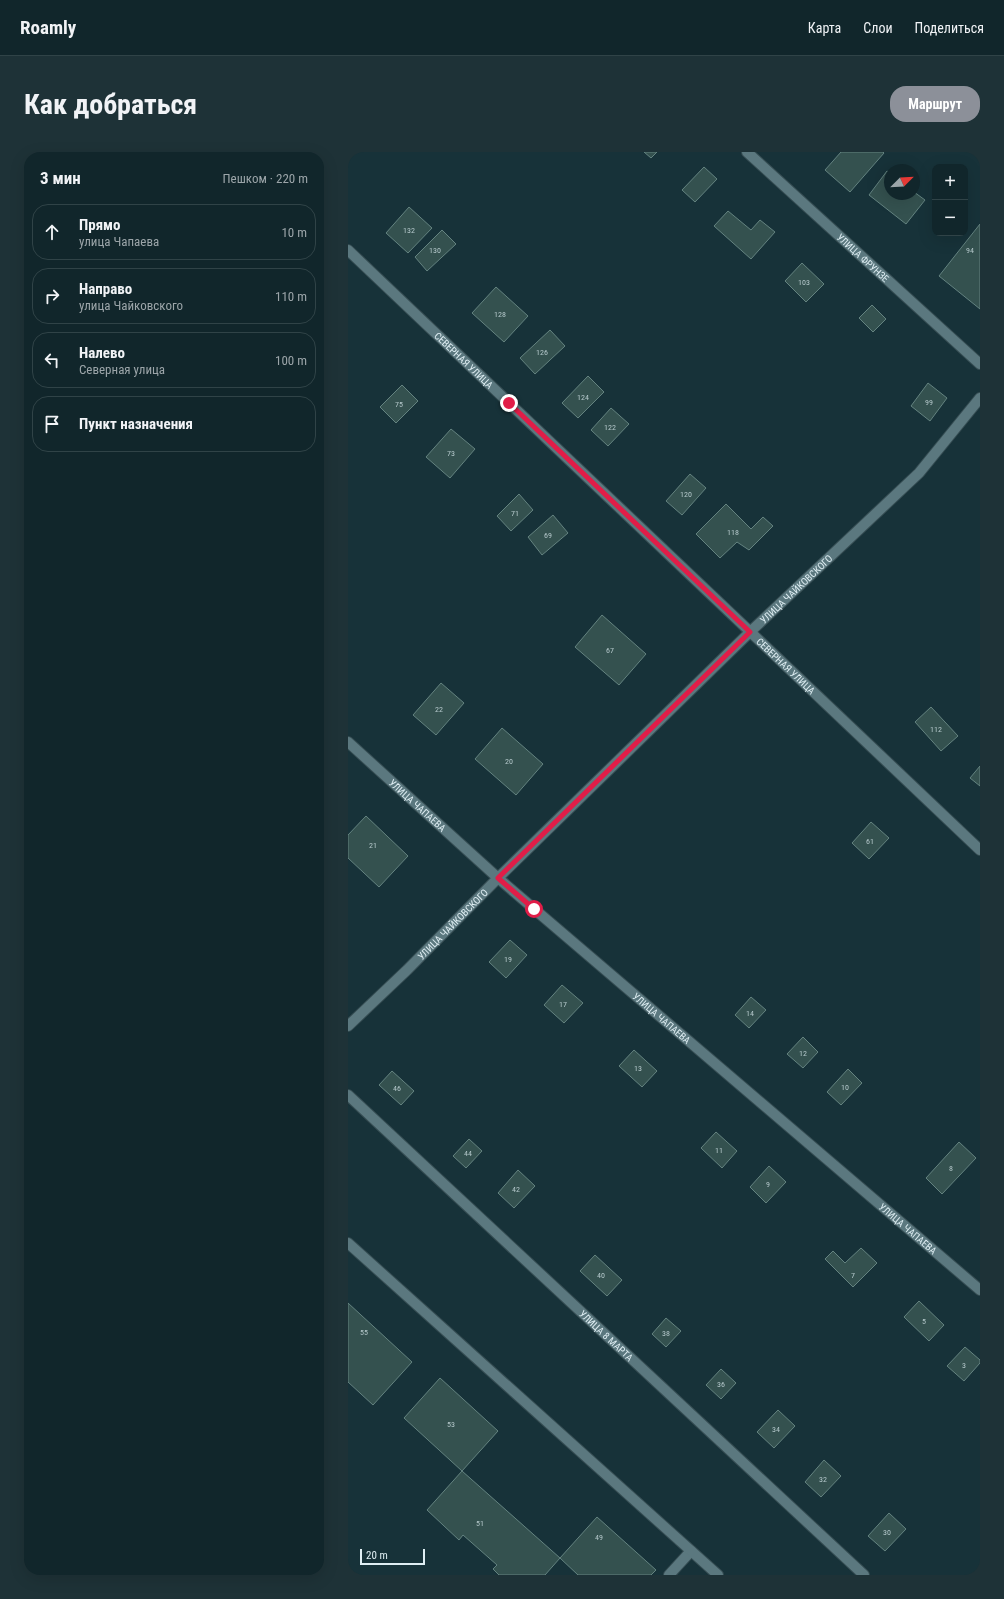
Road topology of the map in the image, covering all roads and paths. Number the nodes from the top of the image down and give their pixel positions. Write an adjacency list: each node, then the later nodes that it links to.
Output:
1 (747, 152): 3 (street, УЛИЦА ФРУНЗЕ)
2 (348, 250): 5 (street, СЕВЕРНАЯ УЛИЦА)
3 (980, 364)
4 (980, 398): 5 (street, УЛИЦА ЧАЙКОВСКОГО)
5 (750, 632): 7 (street, СЕВЕРНАЯ УЛИЦА); 8 (street, УЛИЦА ЧАЙКОВСКОГО)
6 (348, 742): 8 (street, УЛИЦА ЧАПАЕВА)
7 (980, 850)
8 (498, 878): 9 (street, УЛИЦА ЧАЙКОВСКОГО); 12 (street, УЛИЦА ЧАПАЕВА)
9 (348, 1026)
10 (348, 1095): 16 (street, УЛИЦА 8 МАРТА)
11 (348, 1243): 13 (street)
12 (980, 1290)
13 (691, 1551): 14 (street); 15 (street)
14 (669, 1575)
15 (718, 1575)
16 (864, 1575)

